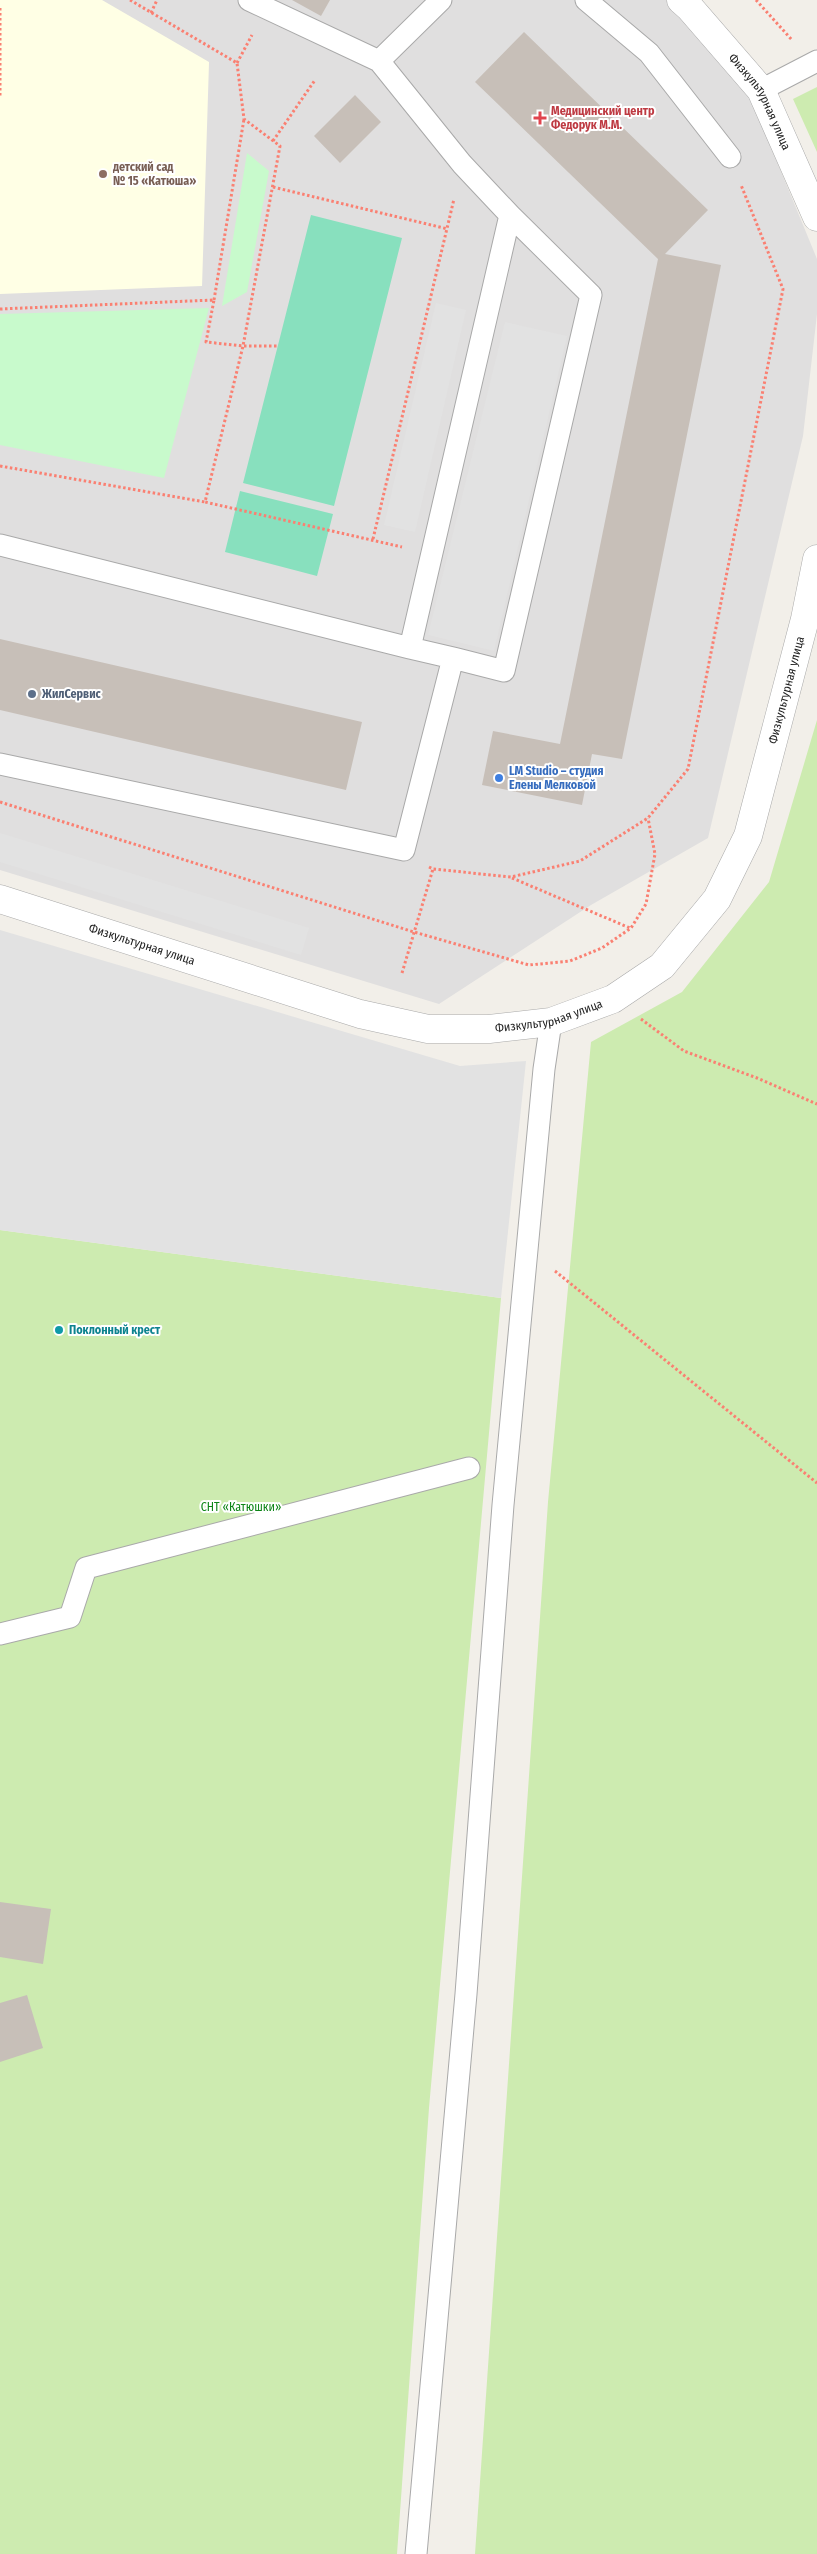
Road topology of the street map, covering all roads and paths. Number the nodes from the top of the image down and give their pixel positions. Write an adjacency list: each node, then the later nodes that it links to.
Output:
1 (130, 0): 9 (path)
2 (157, 0): 9 (path)
3 (249, 0): 10 (lane)
4 (441, 0): 10 (lane)
5 (586, 0): 17 (lane)
6 (681, 0): 13 (street, Физкультурная улица)
7 (756, 0): 11 (path)
8 (0, 8): 14 (path)
9 (151, 13): 15 (path)
10 (379, 61): 18 (lane)
11 (815, 62): 13 (lane)
12 (315, 80): 16 (path)
13 (761, 90): 21 (street, Физкультурная улица)
14 (0, 96)
15 (244, 119): 16 (path); 23 (path)
16 (272, 141): 19 (path)
17 (730, 157): 36 (path)
18 (462, 164): 20 (lane); 22 (path)
19 (273, 187): 22 (path); 25 (path)
20 (510, 215): 32 (lane); 33 (lane)
21 (817, 217)
22 (448, 229): 28 (path)
23 (214, 300): 24 (path); 25 (path)
24 (0, 309)
25 (243, 346): 26 (path); 28 (path)
26 (278, 346)
27 (0, 466): 28 (path)
28 (205, 502)
29 (0, 545): 32 (lane)
30 (817, 559): 31 (street, Физкультурная улица)
31 (811, 621): 44 (street, Физкультурная улица)
32 (410, 648): 33 (lane)
33 (453, 658): 37 (lane)
34 (0, 764): 37 (lane)
35 (0, 802): 42 (path)
36 (648, 818): 39 (path); 41 (path)
37 (404, 850): 38 (path)
38 (432, 869): 39 (path); 42 (path)
39 (511, 877): 41 (path)
40 (0, 899): 45 (street, Физкультурная улица)
41 (630, 928): 42 (path)
42 (414, 932): 43 (path)
43 (402, 973)
44 (613, 998): 45 (street, Физкультурная улица); 46 (path)
45 (551, 1022): 47 (lane)
46 (817, 1104)
47 (527, 1248): 49 (path); 51 (lane)
48 (469, 1468): 50 (lane)
49 (817, 1483)
50 (0, 1634)
51 (416, 2554)

